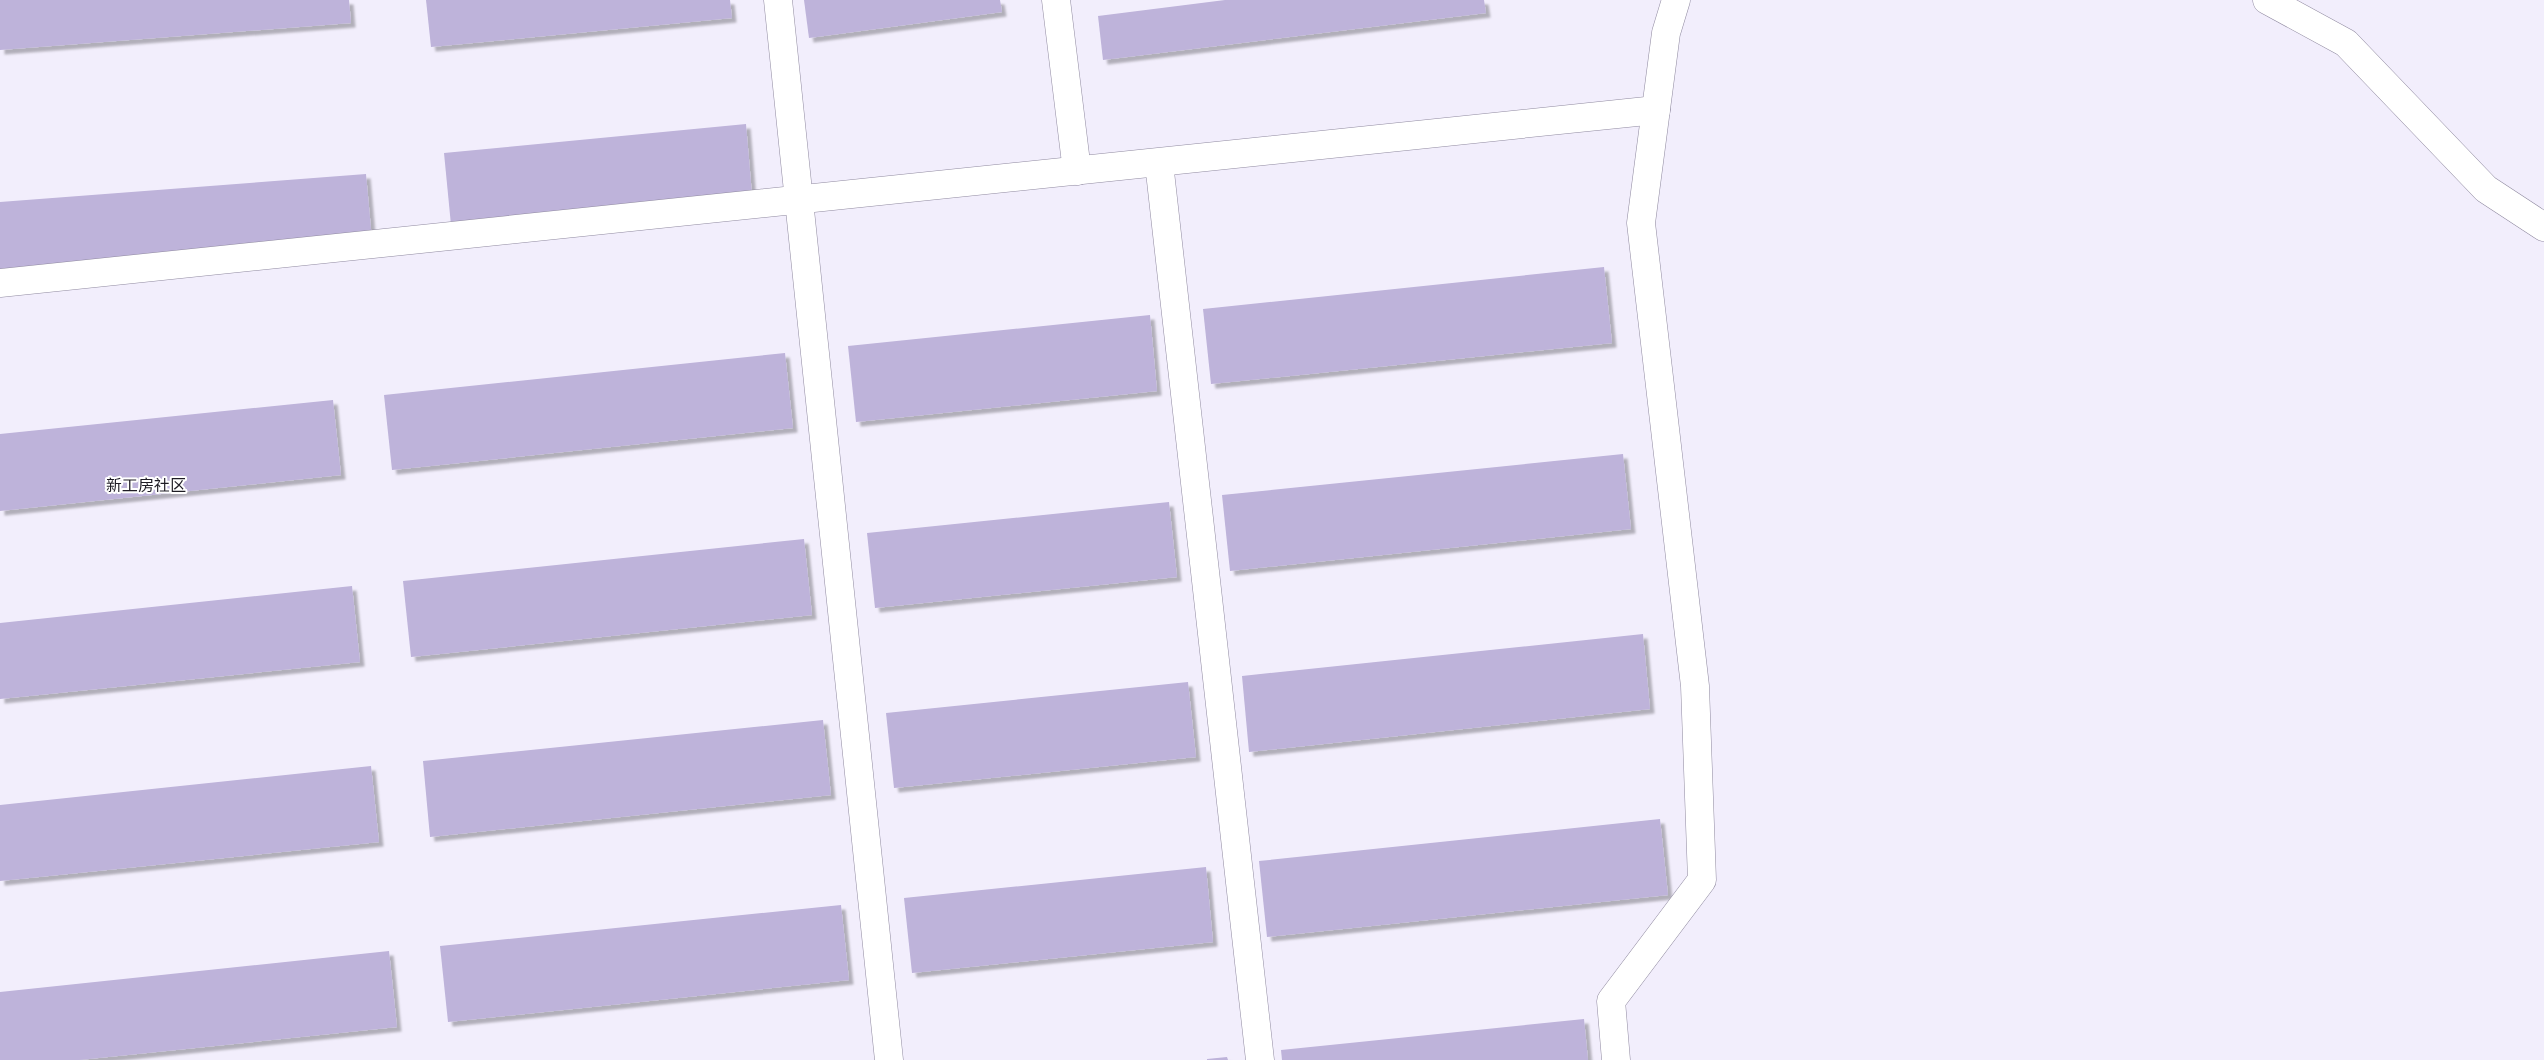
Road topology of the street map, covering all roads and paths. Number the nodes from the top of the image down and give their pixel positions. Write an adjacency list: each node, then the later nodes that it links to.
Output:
1 (778, 0): 8 (street)
2 (1056, 0): 7 (street)
3 (1676, 0): 5 (street)
4 (2267, 0): 9 (street)
5 (1656, 110): 6 (street); 13 (street)
6 (1159, 163): 7 (street); 12 (street)
7 (1077, 171): 8 (street)
8 (799, 200): 10 (street); 11 (street)
9 (2544, 227)
10 (0, 283)
11 (889, 1060)
12 (1260, 1060)
13 (1616, 1060)

